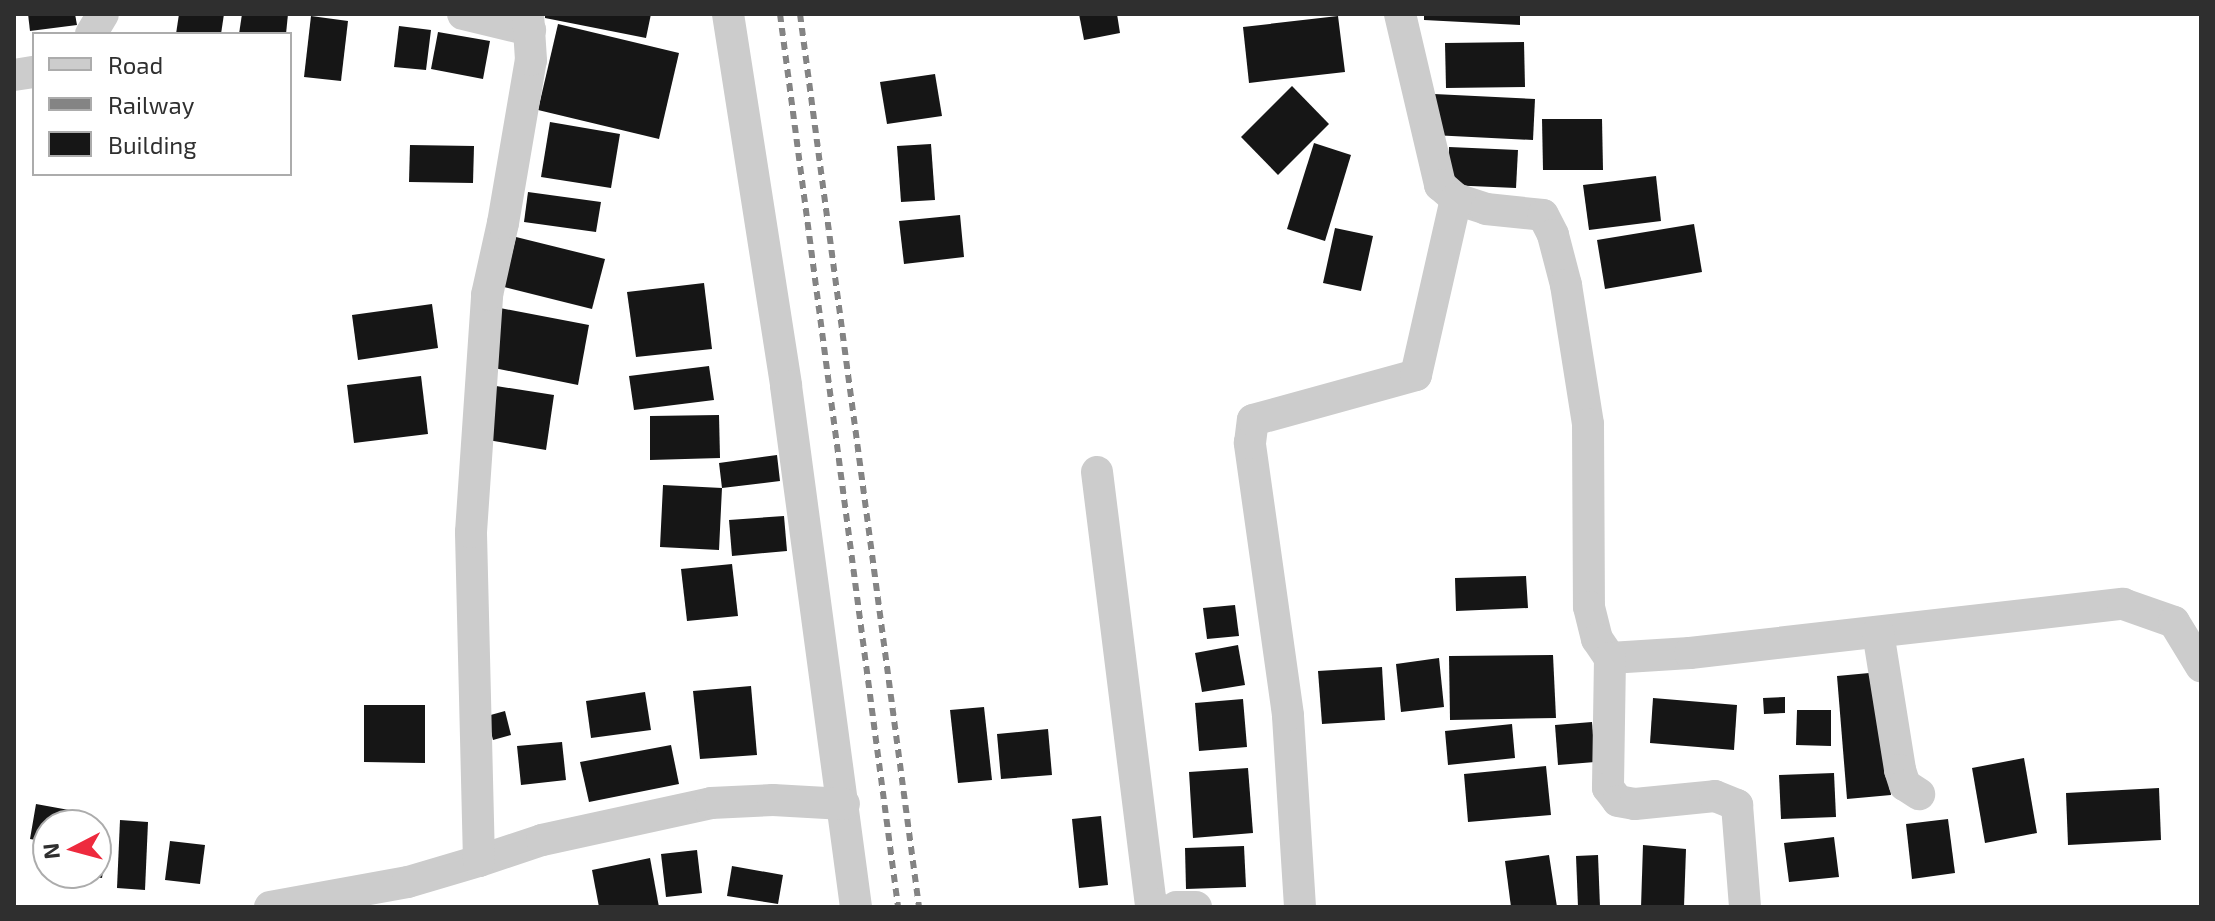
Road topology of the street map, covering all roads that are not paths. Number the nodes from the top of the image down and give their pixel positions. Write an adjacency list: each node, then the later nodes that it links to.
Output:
1 (103, 14): 6 (street)
2 (463, 14): 5 (street)
3 (728, 14): 13 (street)
4 (1400, 14): 7 (street)
5 (529, 22): 14 (street)
6 (92, 32)
7 (1456, 199): 10 (street); 20 (street)
8 (1097, 472): 17 (street)
9 (1878, 632): 10 (street); 11 (street); 12 (street)
10 (1610, 658): 21 (street)
11 (2201, 666)
12 (1919, 794)
13 (844, 804): 14 (street); 16 (street)
14 (479, 861): 15 (street)
15 (270, 907)
16 (856, 907)
17 (1156, 907)
18 (1176, 907): 19 (street)
19 (1196, 907)
20 (1300, 907)
21 (1745, 907)

